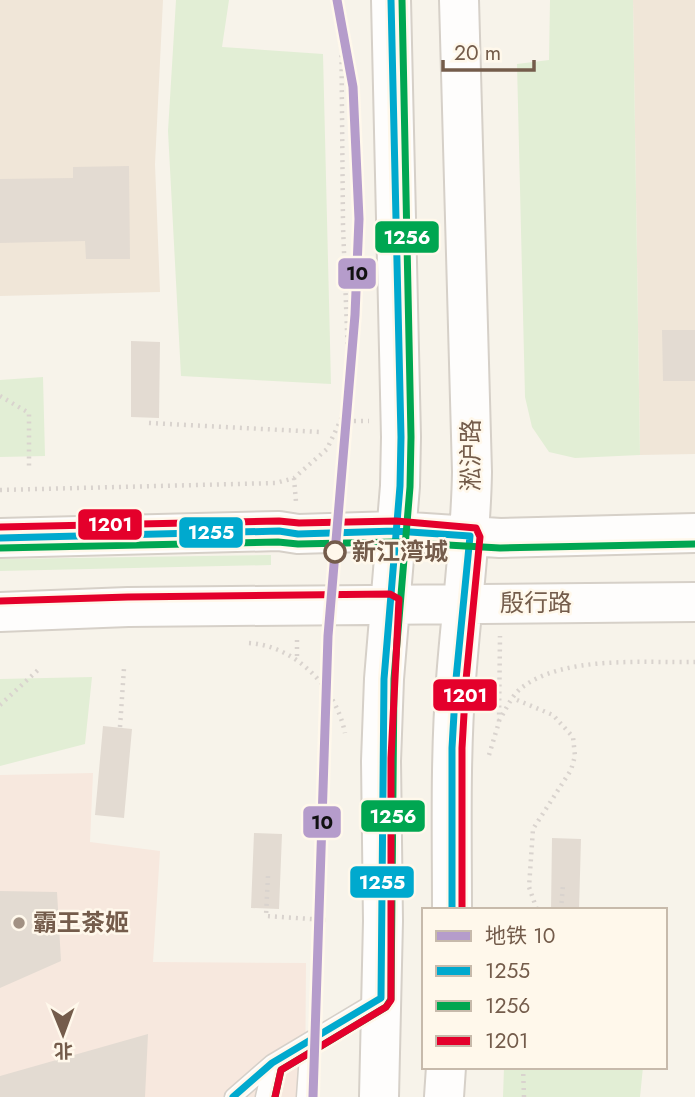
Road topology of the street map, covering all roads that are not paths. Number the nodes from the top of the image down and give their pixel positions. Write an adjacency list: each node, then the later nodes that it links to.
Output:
1 (391, 0): 3 (main road)
2 (459, 0): 5 (main road, 淞沪路)
3 (395, 531): 5 (main road); 6 (main road); 9 (main road)
4 (695, 533): 5 (main road)
5 (470, 536): 8 (main road, 淞沪路)
6 (0, 538)
7 (695, 602): 8 (main road, 殷行路)
8 (464, 603): 9 (main road, 殷行路); 11 (main road, 淞沪路)
9 (390, 604): 10 (main road, 殷行路); 12 (main road)
10 (0, 612)
11 (452, 908)
12 (381, 998): 13 (lane); 19 (main road)
13 (309, 1041): 14 (lane); 18 (lane)
14 (272, 1063): 16 (lane); 17 (lane)
15 (446, 1069): 20 (main road)
16 (233, 1097)
17 (264, 1097)
18 (305, 1097)
19 (379, 1097)
20 (444, 1097)

